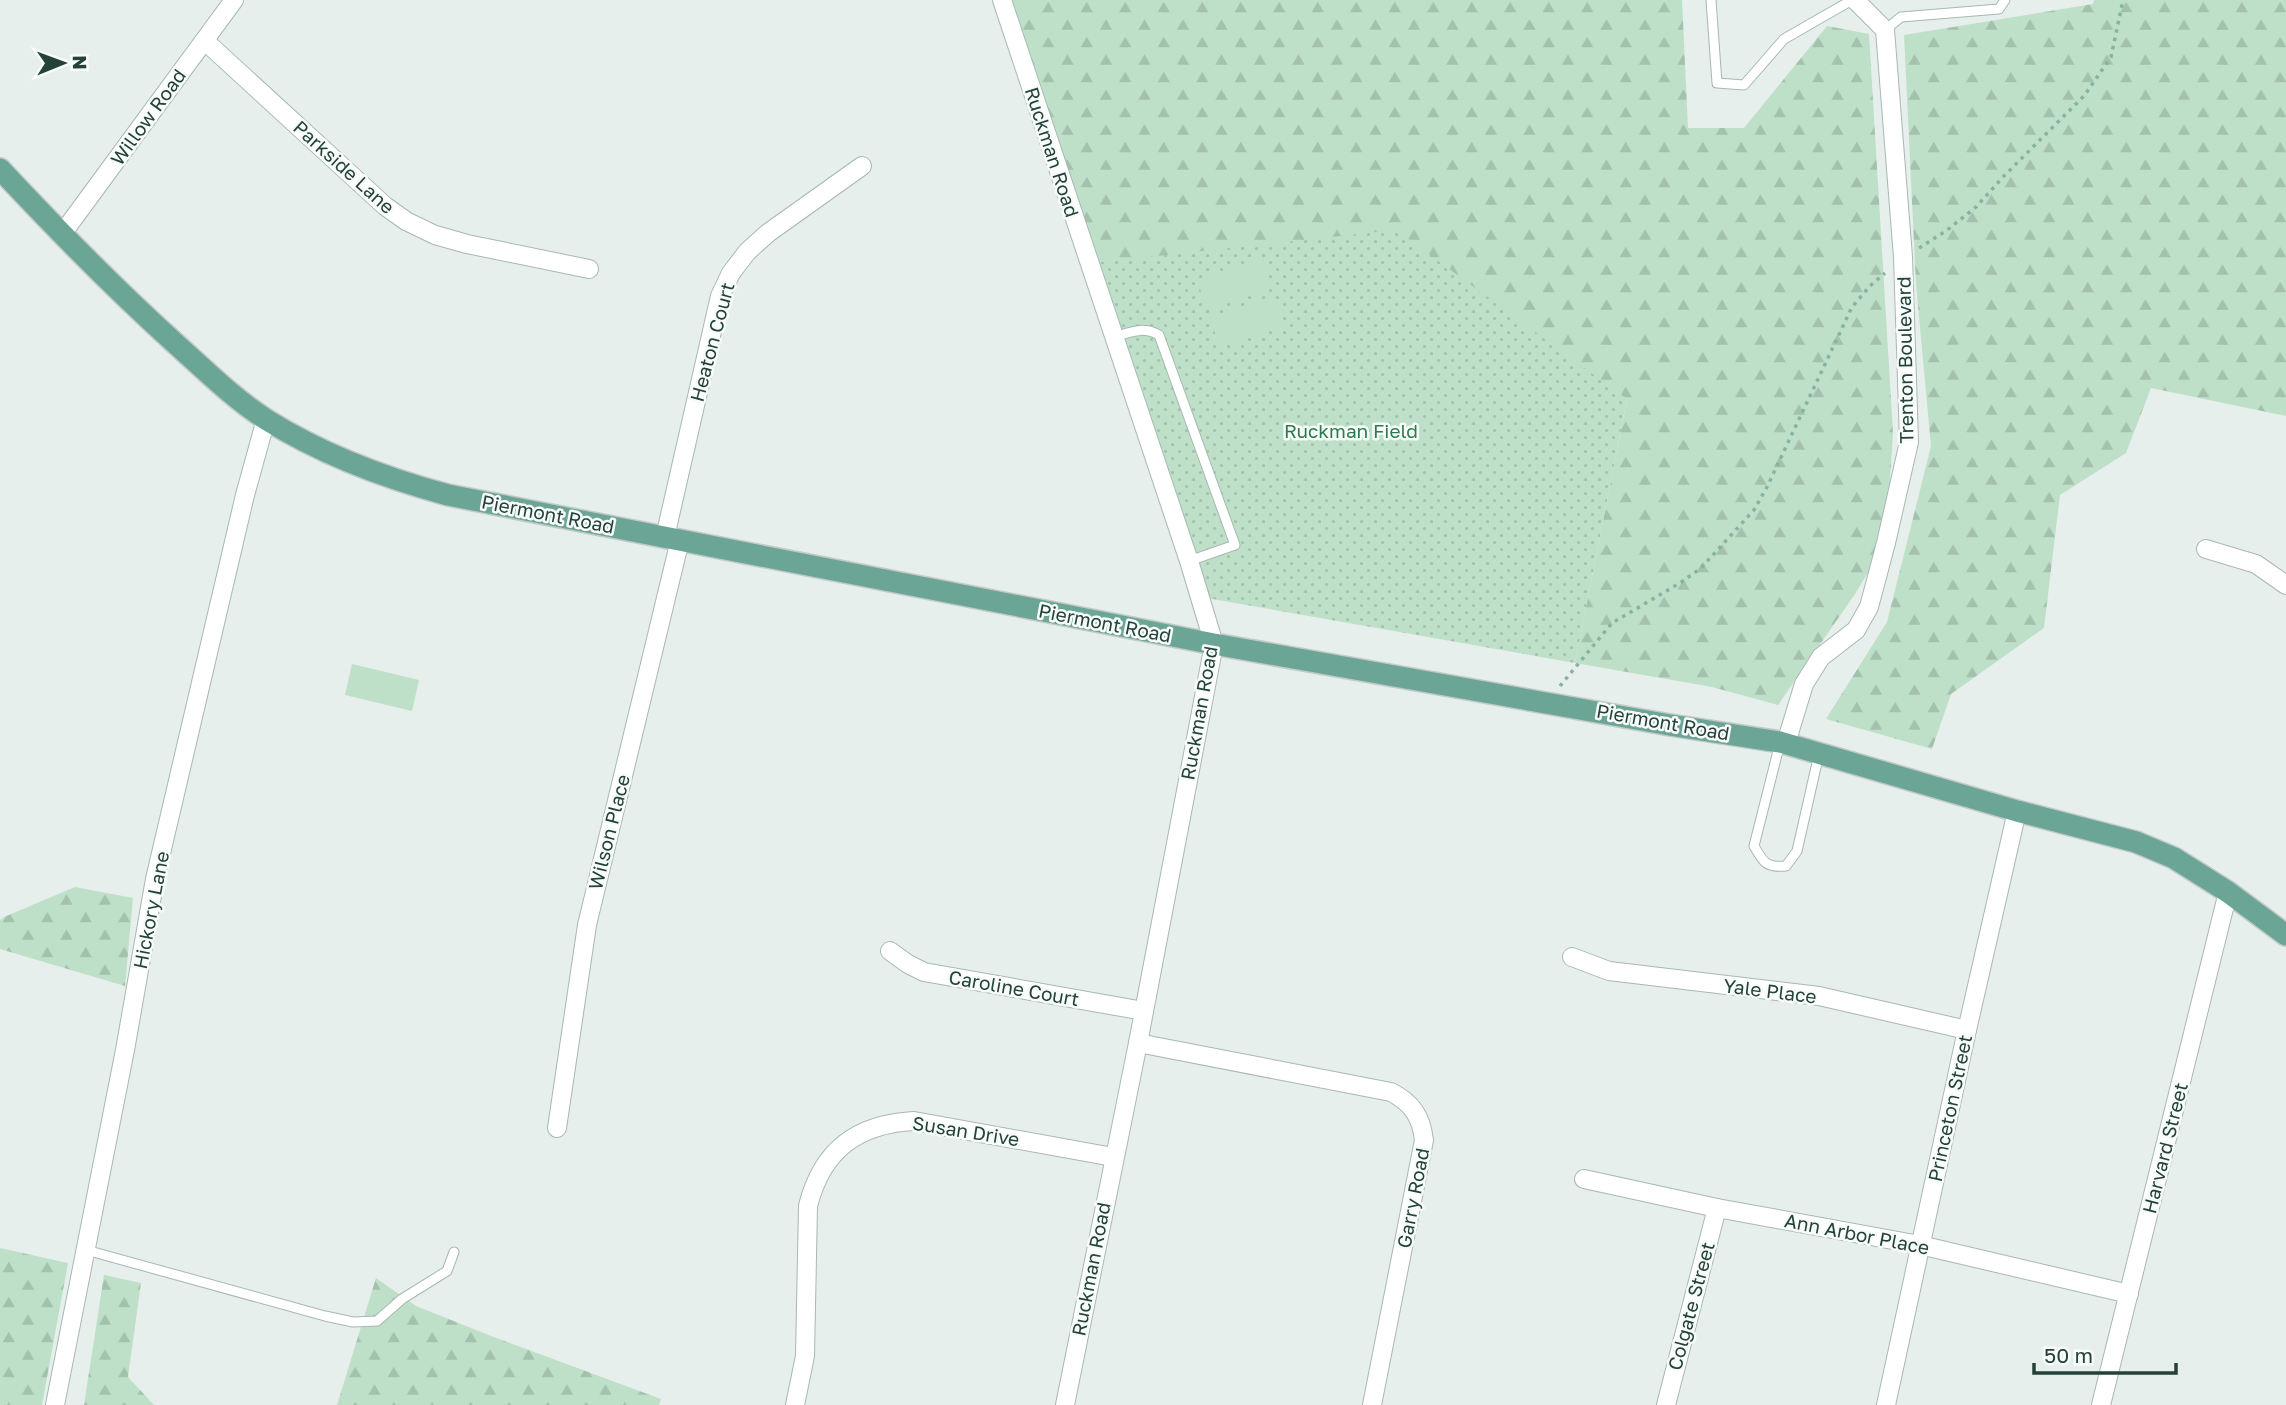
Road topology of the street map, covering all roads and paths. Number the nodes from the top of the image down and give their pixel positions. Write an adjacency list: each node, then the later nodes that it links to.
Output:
1 (234, 0): 8 (street, Willow Road)
2 (1002, 0): 14 (street, Ruckman Road)
3 (1711, 0): 4 (lane)
4 (1854, 0): 7 (street)
5 (2004, 0): 7 (lane)
6 (2123, 0): 12 (path)
7 (1885, 30): 12 (street, Trenton Boulevard)
8 (205, 41): 11 (street, Willow Road); 13 (street, Parkside Lane)
9 (862, 166): 16 (street, Heaton Court)
10 (0, 169): 11 (main road, Piermont Road)
11 (62, 234): 15 (main road, Piermont Road)
12 (1903, 257): 21 (path); 22 (street, Trenton Boulevard)
13 (589, 270)
14 (1113, 337): 18 (street, Ruckman Road); 18 (lane)
15 (266, 419): 16 (main road, Piermont Road); 37 (street, Hickory Lane)
16 (673, 538): 20 (main road, Piermont Road); 32 (street, Wilson Place)
17 (2206, 549): 19 (street)
18 (1189, 562): 20 (street, Ruckman Road)
19 (2286, 585)
20 (1214, 644): 21 (main road, Piermont Road); 29 (street, Ruckman Road)
21 (1548, 702): 22 (main road, Piermont Road)
22 (1783, 742): 23 (main road, Piermont Road); 23 (lane)
23 (1819, 752): 24 (main road, Piermont Road)
24 (2017, 811): 25 (main road, Piermont Road); 30 (street, Princeton Street)
25 (2228, 892): 26 (main road, Piermont Road); 39 (street, Harvard Street)
26 (2286, 935)
27 (890, 951): 29 (street, Caroline Court)
28 (1572, 957): 30 (street, Yale Place)
29 (1144, 1011): 31 (street, Ruckman Road)
30 (1967, 1030): 36 (street, Princeton Street)
31 (1138, 1043): 33 (street, Ruckman Road); 43 (street, Garry Road)
32 (557, 1128)
33 (1114, 1157): 41 (street, Susan Drive); 42 (street, Ruckman Road)
34 (1584, 1179): 35 (street, Ann Arbor Place)
35 (1717, 1208): 36 (street, Ann Arbor Place); 44 (street, Colgate Street)
36 (1920, 1245): 39 (street, Ann Arbor Place); 45 (street, Princeton Street)
37 (86, 1250): 38 (lane); 40 (street, Hickory Lane)
38 (454, 1252)
39 (2129, 1294): 46 (street, Harvard Street)
40 (55, 1405)
41 (796, 1405)
42 (1065, 1405)
43 (1372, 1405)
44 (1666, 1405)
45 (1886, 1405)
46 (2101, 1405)

